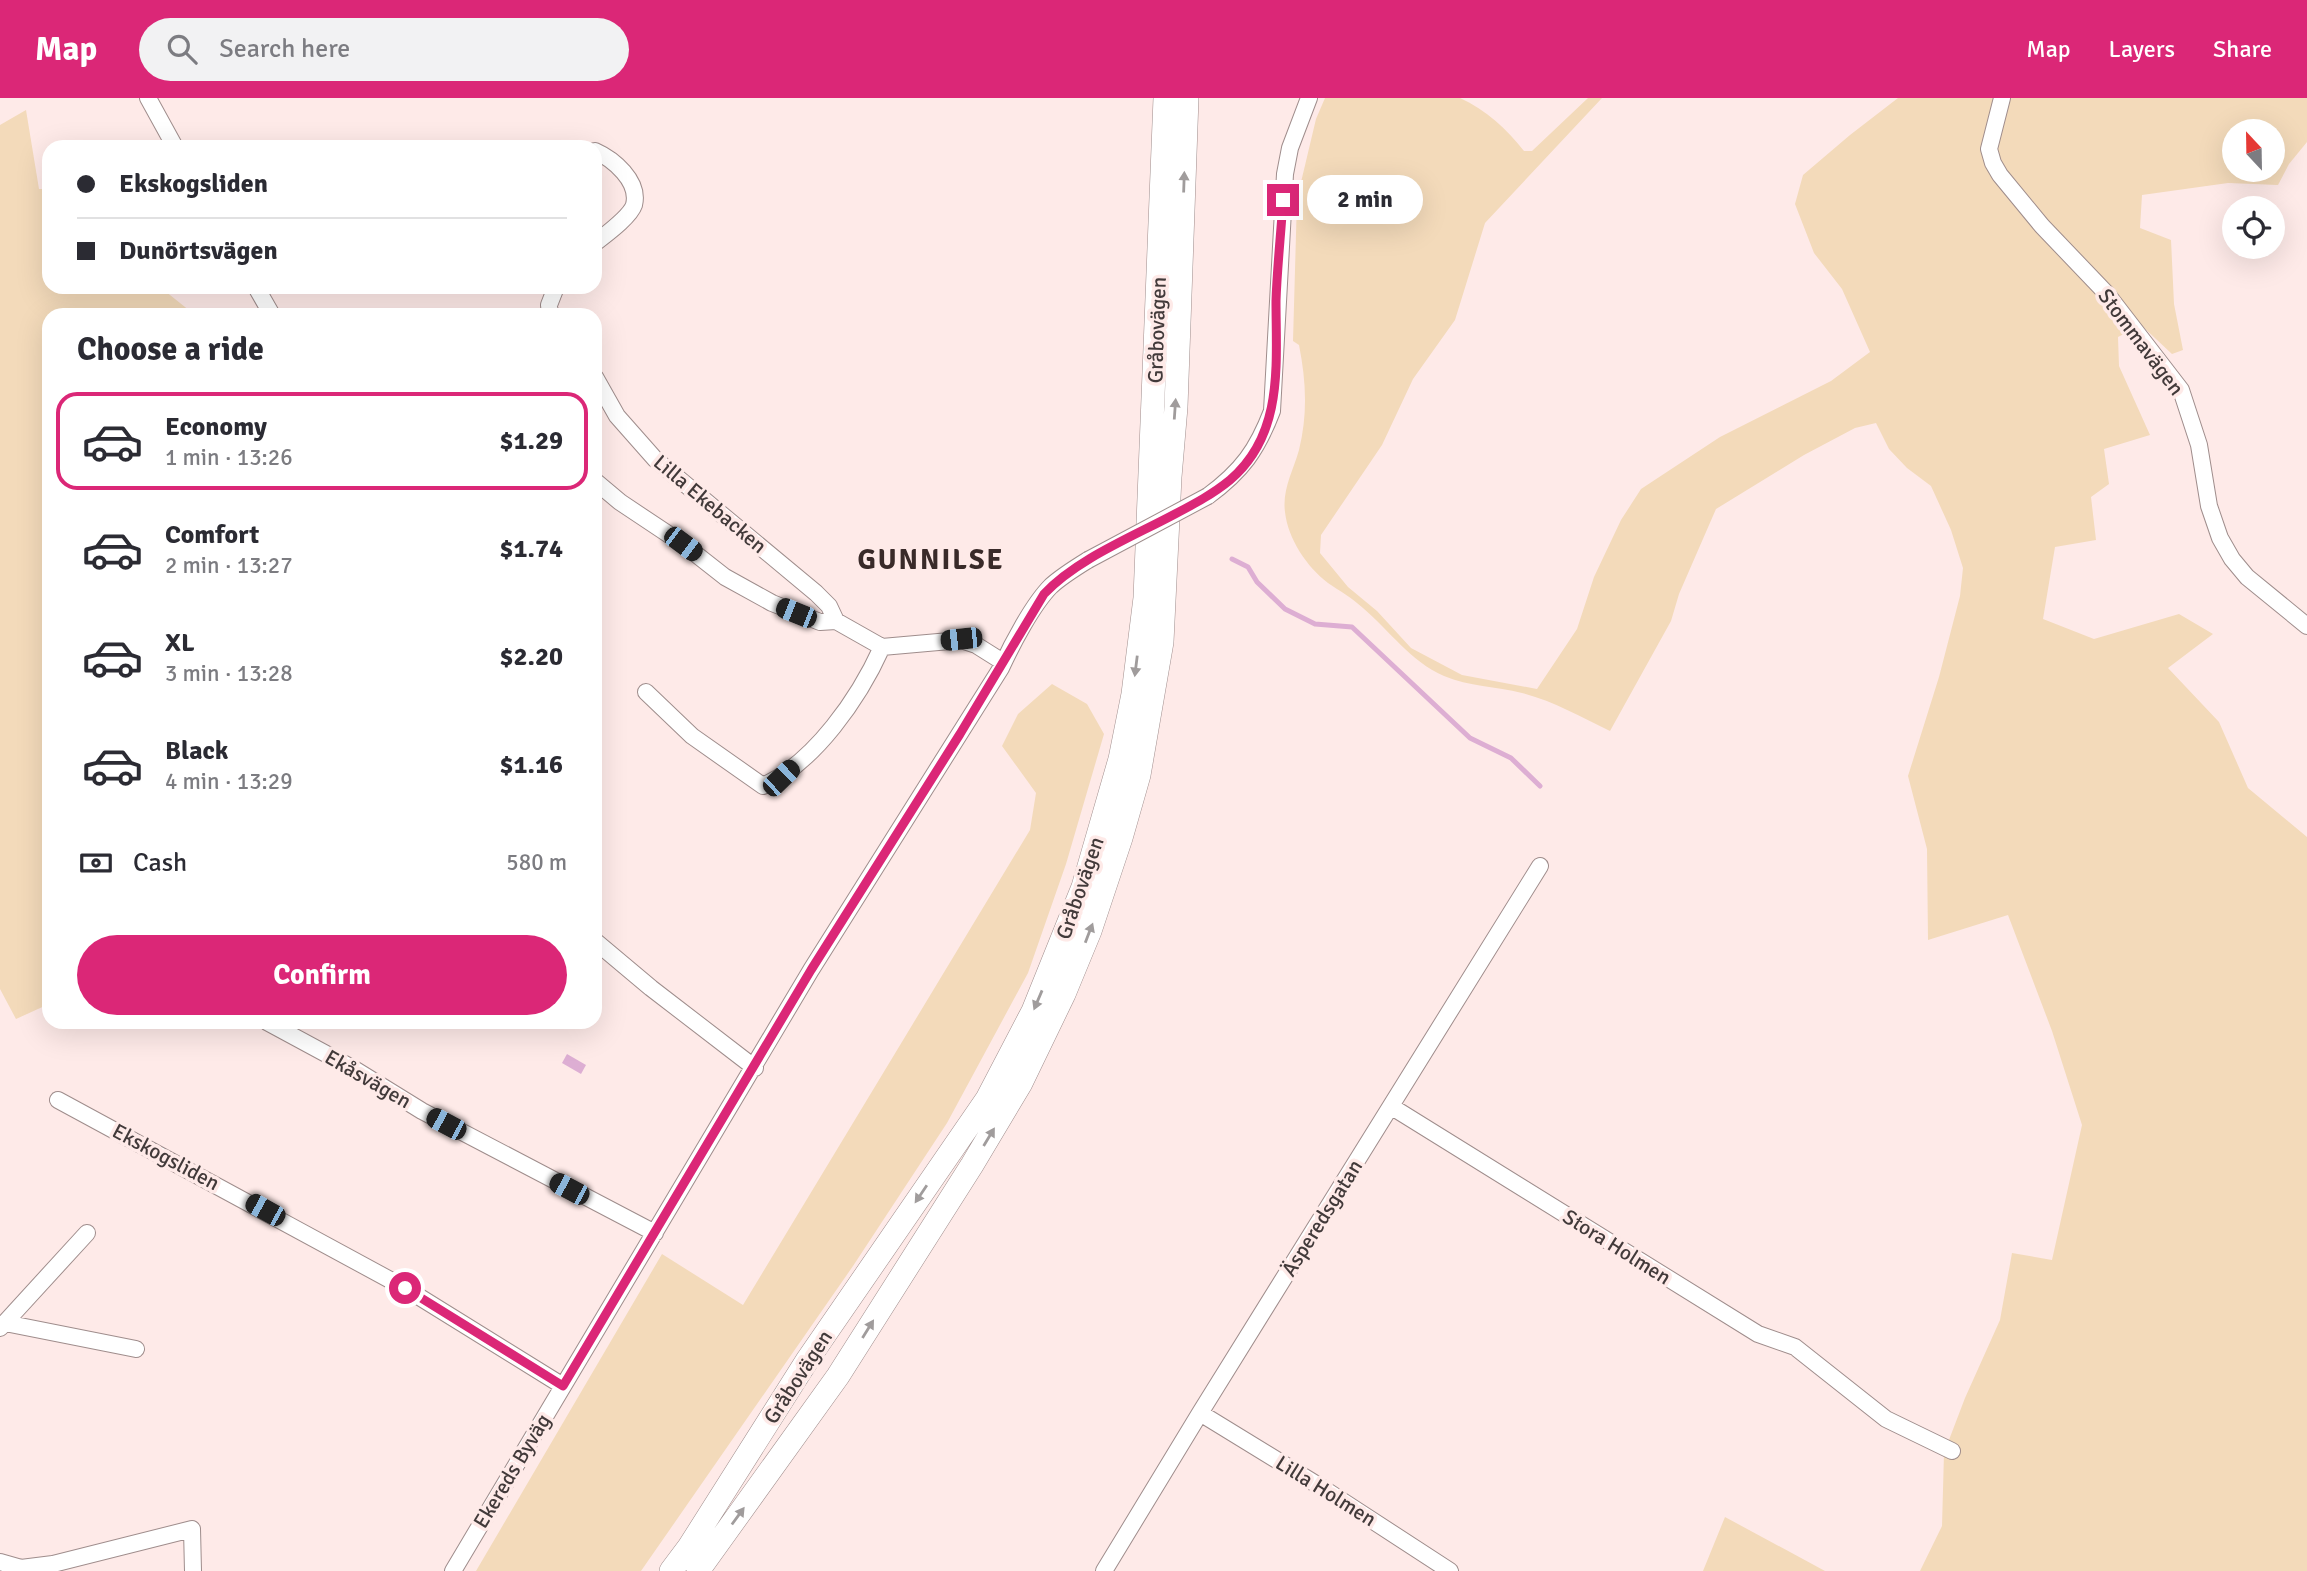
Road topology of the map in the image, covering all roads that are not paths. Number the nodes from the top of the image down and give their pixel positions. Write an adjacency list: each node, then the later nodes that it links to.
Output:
1 (148, 98): 6 (street)
2 (1165, 98): 32 (main road, Gråbovägen, one-way to 32)
3 (1187, 98): 33 (main road, Gråbovägen, one-way to 3)
4 (1309, 98): 14 (street, Ekereds Byväg, bridge)
5 (2002, 98): 12 (street, Stommavägen)
6 (171, 140)
7 (602, 154): 8 (street)
8 (602, 237)
9 (602, 389): 11 (street, Lilla Ekebacken)
10 (602, 486): 11 (street, Lilla Ekebacken)
11 (836, 621): 13 (street, Lilla Ekebacken)
12 (2307, 626)
13 (882, 647): 14 (street); 15 (street)
14 (1003, 662): 19 (street, Ekereds Byväg)
15 (646, 692)
16 (1540, 866): 21 (street, Äsperedsgatan)
17 (602, 947): 19 (street)
18 (280, 1029): 23 (street, Ekåsvägen)
19 (755, 1068): 23 (street, Ekereds Byväg)
20 (58, 1100): 26 (street, Ekskogsliden)
21 (1392, 1107): 27 (street, Äsperedsgatan); 28 (street, Stora Holmen)
22 (87, 1233): 24 (street)
23 (655, 1233): 26 (street, Ekereds Byväg)
24 (2, 1325): 25 (street)
25 (136, 1349)
26 (563, 1386): 31 (street, Ekereds Byväg)
27 (1200, 1413): 34 (street, Äsperedsgatan); 35 (street, Lilla Holmen)
28 (1952, 1451)
29 (0, 1562): 30 (street)
30 (193, 1571)
31 (453, 1571)
32 (671, 1571)
33 (698, 1571)
34 (1104, 1571)
35 (1450, 1571)

